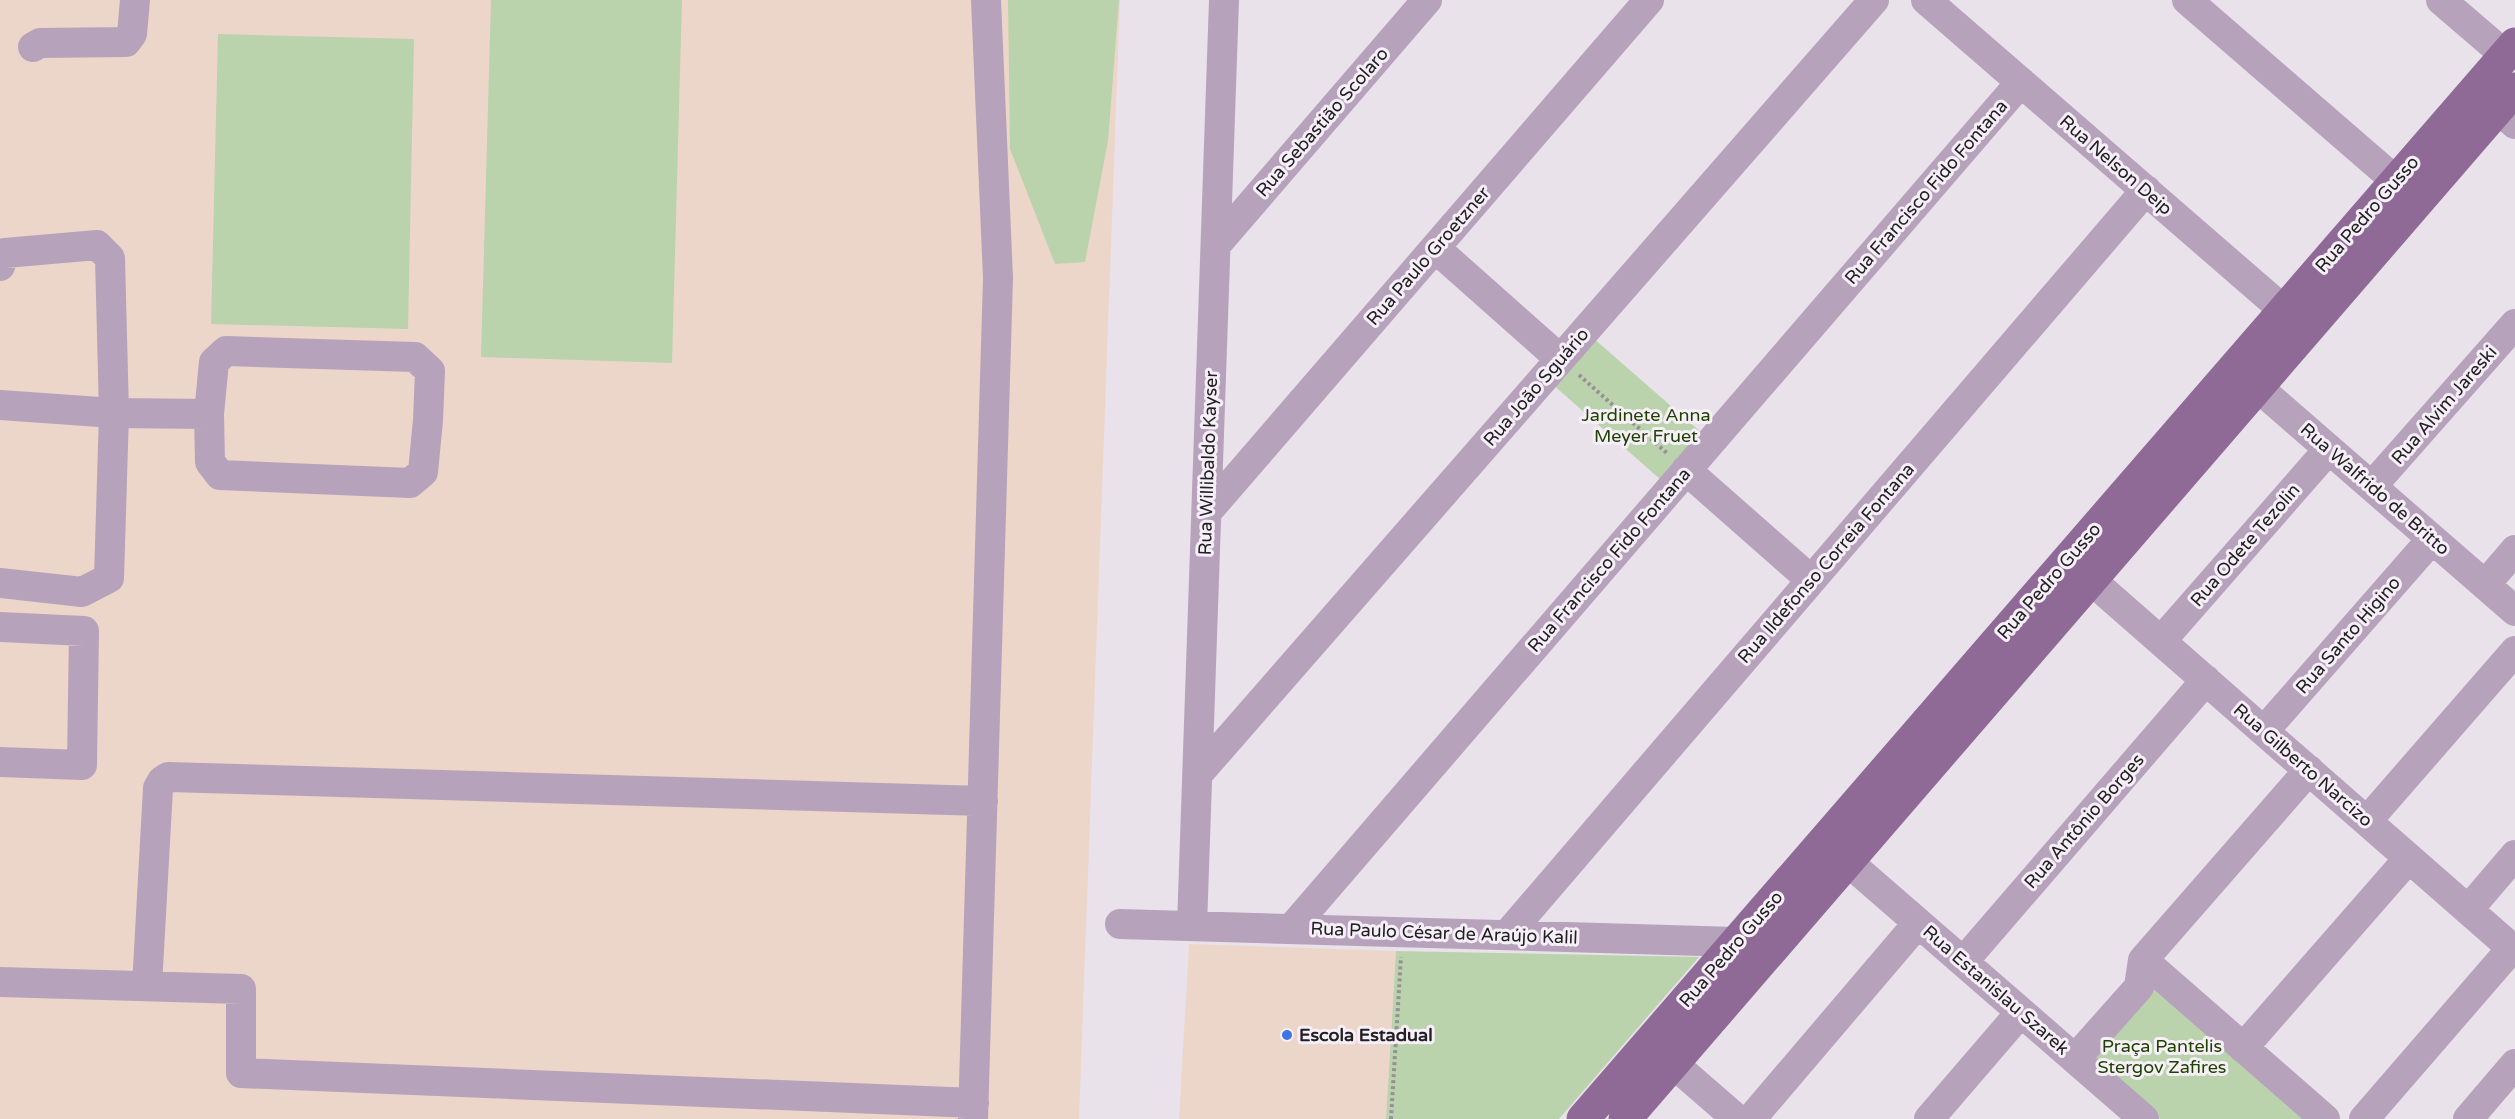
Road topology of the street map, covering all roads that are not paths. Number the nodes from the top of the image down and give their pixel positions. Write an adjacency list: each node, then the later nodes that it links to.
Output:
1 (135, 0): 10 (street)
2 (986, 0): 45 (street)
3 (1224, 0): 16 (street, Rua Willibaldo Kayser)
4 (1427, 0): 16 (street, Rua Sebastião Scolaro)
5 (1649, 0): 17 (street, Rua Paulo Groetzner)
6 (1874, 0): 21 (street, Rua João Sguário)
7 (1926, 0): 12 (street, Rua Nelson Deip)
8 (2187, 0): 14 (street)
9 (2441, 0): 11 (street)
10 (33, 47)
11 (2510, 50): 14 (main road, Rua Pedro Gusso)
12 (2021, 82): 15 (street, Rua Nelson Deip); 27 (street, Rua Francisco Fido Fontana)
13 (2509, 107): 19 (main road, Rua Pedro Gusso)
14 (2396, 182): 19 (main road, Rua Pedro Gusso)
15 (2146, 190): 19 (street, Rua Nelson Deip); 32 (street, Rua Ildefonso Correia Fontana)
16 (1216, 244): 29 (street, Rua Willibaldo Kayser)
17 (1435, 248): 21 (street); 29 (street, Rua Paulo Groetzner)
18 (0, 266): 24 (street)
19 (2295, 320): 22 (main road, Rua Pedro Gusso)
20 (2515, 324): 28 (street, Rua Alvim Jareski)
21 (1560, 359): 44 (street, Rua João Sguário)
22 (2246, 377): 26 (street, Rua Walfrido de Britto); 33 (main road, Rua Pedro Gusso); 57 (main road, Rua Pedro Gusso)
23 (0, 405): 24 (street)
24 (114, 413): 25 (street); 34 (street)
25 (209, 414): 25 (street)
26 (2330, 449): 28 (street, Rua Walfrido de Britto); 38 (street, Rua Odete Tezolin)
27 (1686, 470): 32 (street); 54 (street, Rua Francisco Fido Fontana)
28 (2372, 486): 30 (street, Rua Walfrido de Britto)
29 (1207, 512): 44 (street, Rua Willibaldo Kayser)
30 (2432, 538): 35 (street, Rua Walfrido de Britto); 41 (street, Rua Santo Higino)
31 (2515, 550): 35 (street)
32 (1811, 580): 55 (street, Rua Ildefonso Correia Fontana)
33 (2091, 580): 38 (street, Rua Gilberto Narcizo); 49 (main road, Rua Pedro Gusso)
34 (0, 583)
35 (2485, 585): 36 (street, Rua Walfrido de Britto)
36 (2515, 611)
37 (0, 627): 42 (street)
38 (2161, 641): 40 (street, Rua Gilberto Narcizo)
39 (2515, 651): 46 (street)
40 (2205, 680): 41 (street, Rua Gilberto Narcizo); 59 (street, Rua Antônio Borges)
41 (2264, 731): 43 (street, Rua Gilberto Narcizo)
42 (0, 762)
43 (2309, 770): 46 (street, Rua Gilberto Narcizo); 58 (street)
44 (1198, 774): 53 (street, Rua Willibaldo Kayser)
45 (982, 801): 61 (street); 67 (street)
46 (2367, 822): 48 (street, Rua Gilberto Narcizo)
47 (2515, 855): 50 (street)
48 (2409, 858): 50 (street, Rua Gilberto Narcizo); 63 (street)
49 (1847, 861): 51 (street, Rua Estanislau Szarek); 57 (main road, Rua Pedro Gusso)
50 (2468, 910): 56 (street, Rua Gilberto Narcizo)
51 (1918, 923): 59 (street, Rua Estanislau Szarek); 72 (street)
52 (1120, 924): 53 (street, Rua Paulo César de Araújo Kalil)
53 (1192, 926): 54 (street, Rua Paulo César de Araújo Kalil)
54 (1291, 929): 55 (street, Rua Paulo César de Araújo Kalil)
55 (1507, 935): 57 (street, Rua Paulo César de Araújo Kalil)
56 (2513, 949): 75 (street)
57 (1748, 952): 64 (main road, Rua Pedro Gusso)
58 (2143, 960): 63 (street); 65 (street)
59 (1963, 962): 62 (street, Rua Estanislau Szarek)
60 (0, 982): 61 (street)
61 (147, 986): 67 (street)
62 (2021, 1012): 65 (street, Rua Estanislau Szarek); 73 (street)
63 (2243, 1048): 74 (street)
64 (1661, 1053): 69 (main road, Rua Pedro Gusso); 70 (main road, Rua Pedro Gusso); 71 (street)
65 (2075, 1059): 68 (street, Rua Estanislau Szarek)
66 (2515, 1064): 76 (street)
67 (974, 1111)
68 (2125, 1113)
69 (1583, 1119)
70 (1625, 1119)
71 (1737, 1119)
72 (1751, 1119)
73 (1929, 1119)
74 (2325, 1119)
75 (2364, 1119)
76 (2468, 1119)

